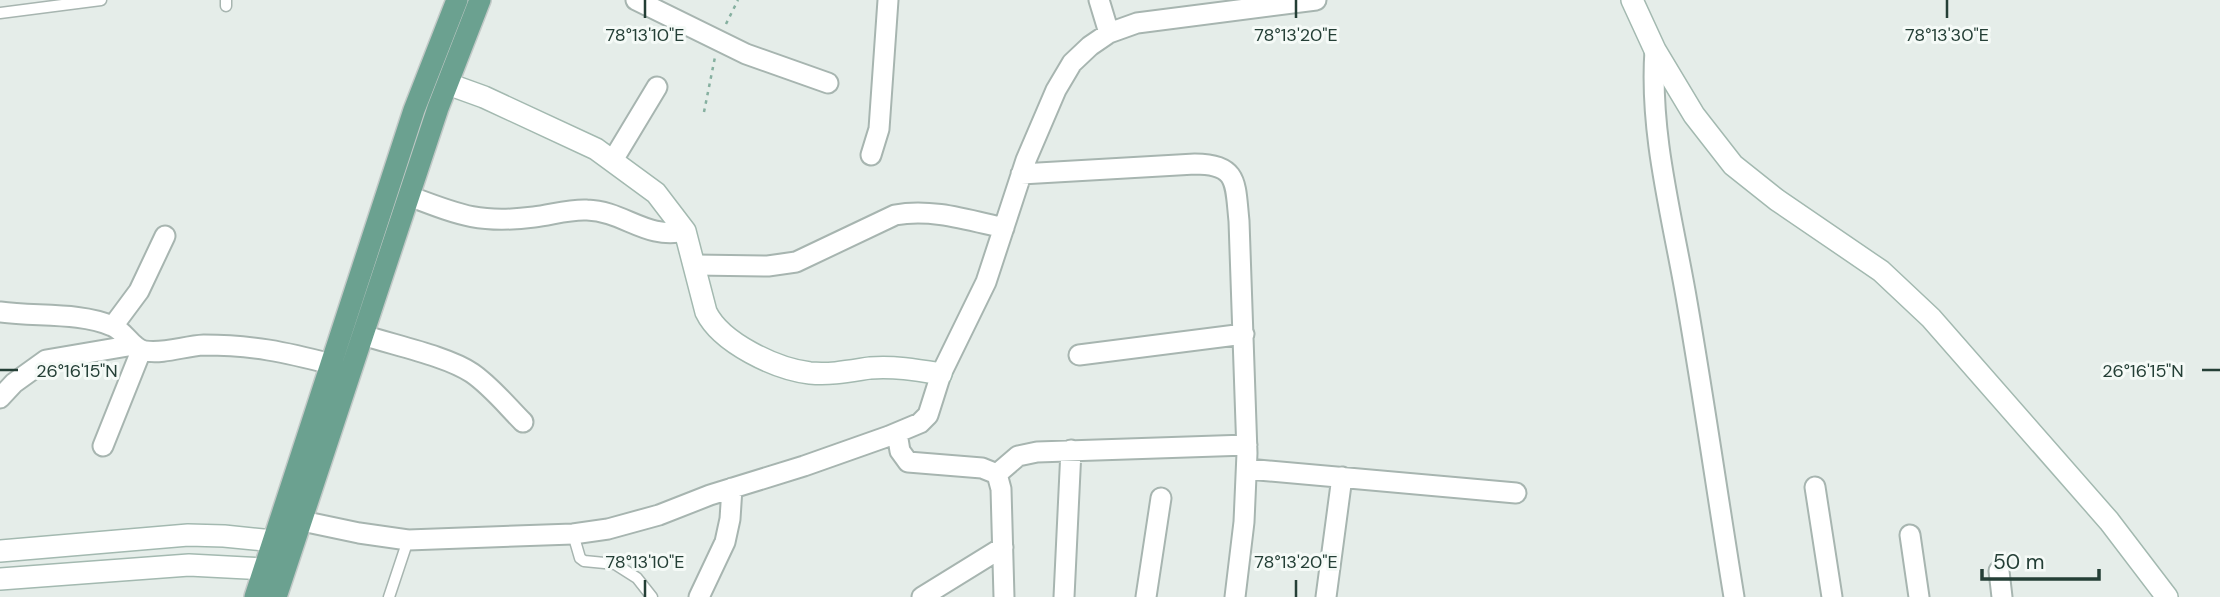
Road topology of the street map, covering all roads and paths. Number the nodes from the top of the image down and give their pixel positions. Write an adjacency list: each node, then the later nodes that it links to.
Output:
1 (102, 0): 9 (lane)
2 (457, 0): 29 (main road)
3 (480, 0): 13 (main road)
4 (636, 0): 12 (street)
5 (888, 0): 15 (street)
6 (1099, 0): 10 (street)
7 (1316, 0): 10 (street)
8 (1632, 0): 11 (street)
9 (0, 13)
10 (1109, 33): 17 (street)
11 (1655, 50): 65 (street); 69 (street)
12 (828, 83)
13 (447, 84): 16 (street); 18 (main road)
14 (657, 87): 16 (street)
15 (872, 155)
16 (613, 160): 20 (street)
17 (1021, 174): 19 (street); 25 (street)
18 (409, 196): 20 (street); 26 (main road)
19 (1004, 228): 22 (street); 30 (street)
20 (685, 231): 22 (street)
21 (165, 236): 24 (street)
22 (695, 265): 30 (street)
23 (0, 312): 24 (street)
24 (113, 326): 27 (street)
25 (1244, 334): 28 (street); 34 (street)
26 (363, 335): 32 (street); 44 (main road)
27 (137, 348): 29 (street); 31 (street); 35 (street)
28 (1079, 355)
29 (331, 364): 48 (main road)
30 (941, 374): 33 (street)
31 (0, 398)
32 (523, 422)
33 (897, 433): 38 (street); 41 (street)
34 (1247, 445): 36 (street); 37 (street)
35 (103, 446)
36 (1071, 450): 38 (street); 61 (street)
37 (1247, 469): 39 (street); 63 (street)
38 (997, 474): 49 (street)
39 (1342, 477): 42 (street); 64 (street)
40 (1815, 487): 66 (street)
41 (732, 488): 45 (street); 58 (street)
42 (1516, 493)
43 (1161, 498): 62 (street)
44 (302, 521): 47 (street); 55 (main road)
45 (573, 534): 47 (street); 57 (lane)
46 (1910, 535): 67 (street)
47 (408, 540): 56 (lane)
48 (273, 541): 50 (street); 51 (main road)
49 (1003, 547): 59 (street); 60 (street)
50 (0, 551)
51 (264, 569): 53 (street); 54 (main road)
52 (1999, 571): 68 (street)
53 (0, 579)
54 (254, 597)
55 (276, 597)
56 (389, 597)
57 (652, 597)
58 (699, 597)
59 (922, 597)
60 (1004, 597)
61 (1064, 597)
62 (1146, 597)
63 (1235, 597)
64 (1326, 597)
65 (1734, 597)
66 (1832, 597)
67 (1919, 597)
68 (2002, 597)
69 (2167, 597)

